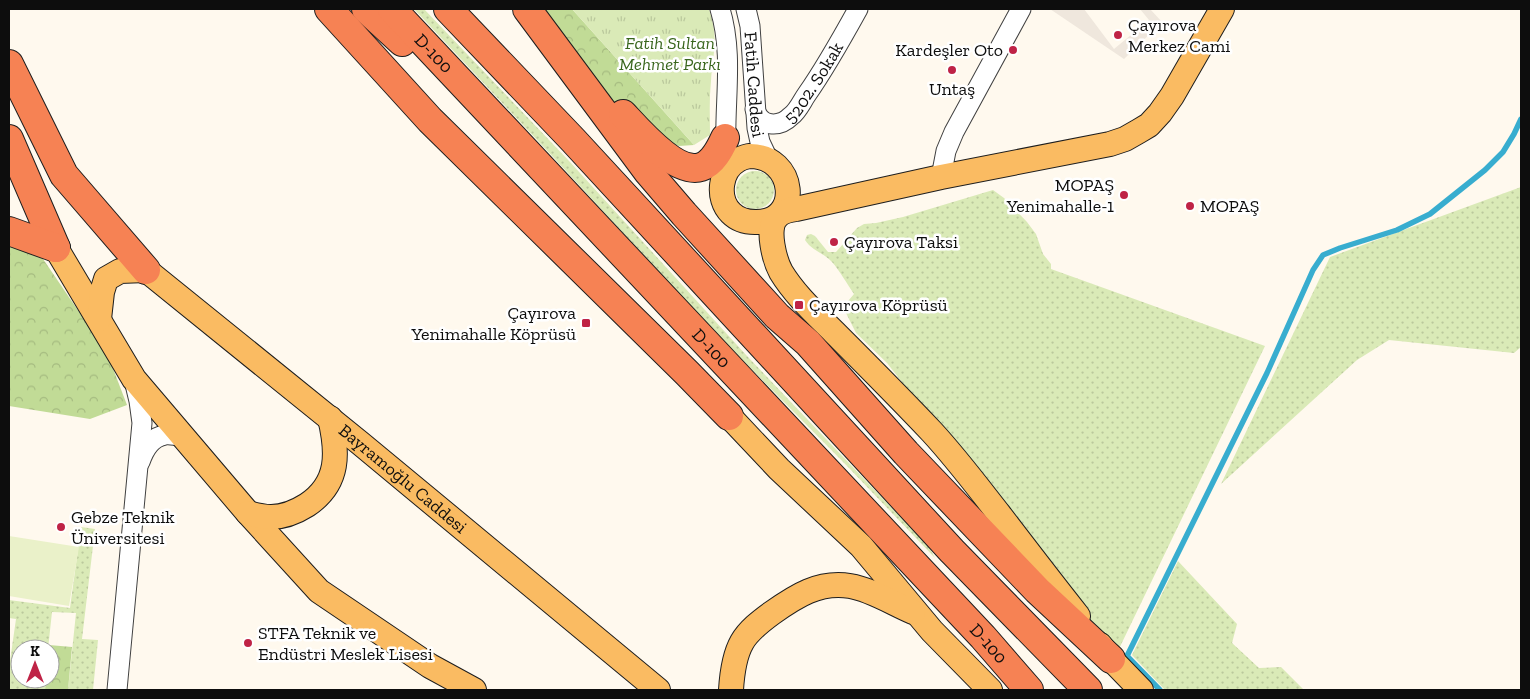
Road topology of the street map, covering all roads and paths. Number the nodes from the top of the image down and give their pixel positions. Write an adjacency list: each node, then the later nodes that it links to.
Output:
1 (329, 9): 29 (highway)
2 (366, 9): 13 (highway)
3 (392, 9): 13 (highway, D-100 / D-100)
4 (448, 9): 42 (highway)
5 (528, 9): 11 (highway)
6 (720, 9): 16 (street, Fatih Caddesi)
7 (746, 9): 14 (street, Fatih Caddesi)
8 (858, 9): 15 (street, 5202. Sokak)
9 (1021, 9): 21 (street)
10 (1222, 9): 21 (main road)
11 (547, 36): 19 (highway); 35 (highway)
12 (9, 64): 26 (highway)
13 (476, 98): 41 (highway, D-100 / D-100)
14 (755, 109): 15 (street, 5202. Sokak); 18 (street, Fatih Caddesi)
15 (792, 116): 18 (street)
16 (725, 138): 19 (highway); 20 (street, Fatih Caddesi)
17 (9, 139): 25 (highway)
18 (770, 157): 20 (main road); 22 (main road); 23 (main road)
19 (680, 164): 20 (highway)
20 (725, 172): 23 (main road)
21 (941, 177): 22 (main road)
22 (842, 198): 23 (main road)
23 (776, 217): 35 (main road)
24 (9, 231): 25 (highway)
25 (56, 248): 27 (main road)
26 (146, 270): 27 (main road); 30 (main road, Bayramoğlu Caddesi)
27 (99, 319): 28 (main road)
28 (134, 378): 31 (main road); 32 (street)
29 (729, 416): 34 (main road)
30 (330, 418): 33 (main road); 38 (main road, Bayramoğlu Caddesi)
31 (182, 436): 32 (street); 33 (main road)
32 (138, 467): 36 (street)
33 (248, 513): 37 (main road)
34 (919, 615): 39 (main road); 40 (main road)
35 (1111, 659): 43 (main road)
36 (117, 690)
37 (474, 690)
38 (658, 690)
39 (731, 690)
40 (990, 690)
41 (1029, 690)
42 (1088, 690)
43 (1141, 690)

